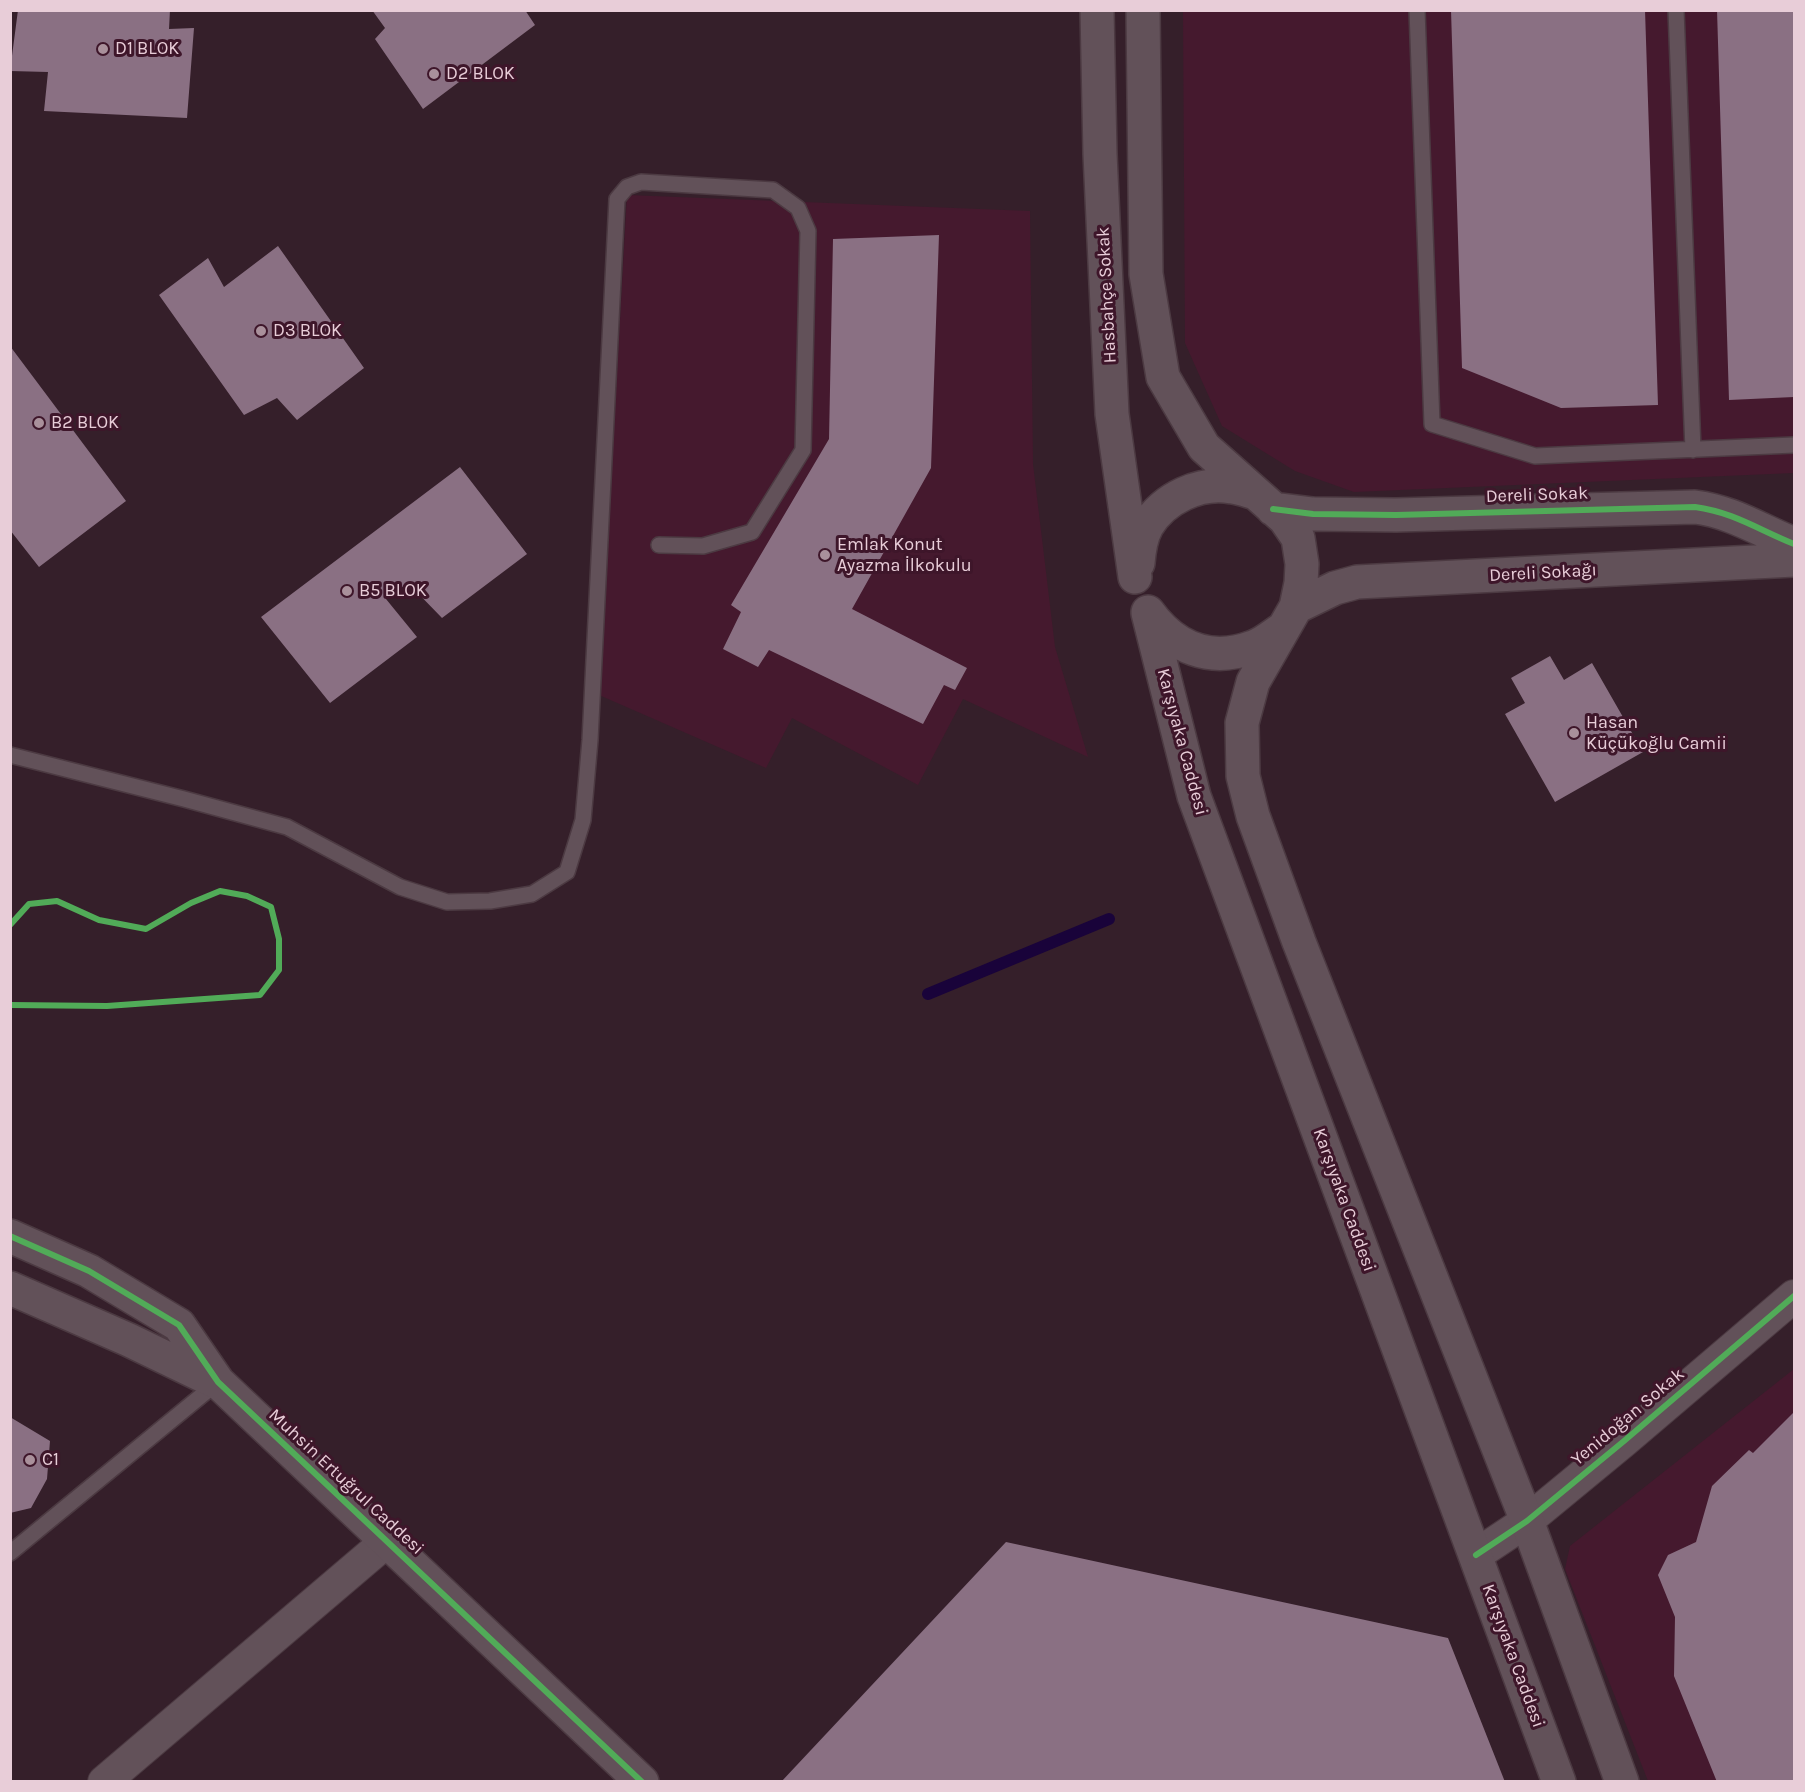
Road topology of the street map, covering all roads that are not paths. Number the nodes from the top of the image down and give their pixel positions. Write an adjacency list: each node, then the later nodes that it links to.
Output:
1 (1097, 10): 11 (main road, Hasbahçe Sokak)
2 (1143, 10): 7 (main road)
3 (1417, 10): 6 (lane)
4 (1676, 10): 6 (lane)
5 (1794, 446): 6 (lane)
6 (1693, 450)
7 (1264, 501): 8 (main road, Dereli Sokak); 11 (main road); 13 (main road)
8 (1794, 544)
9 (659, 545): 14 (lane)
10 (1794, 560): 13 (main road, Dereli Sokağı)
11 (1136, 577): 12 (main road)
12 (1148, 613): 13 (main road); 22 (main road, Karşıyaka Caddesi)
13 (1288, 618): 19 (main road)
14 (10, 755)
15 (10, 1236): 18 (main road, Muhsin Ertuğrul Caddesi)
16 (10, 1288): 18 (main road, Muhsin Ertuğrul Caddesi)
17 (1794, 1296): 19 (street, Yenidoğan Sokak)
18 (218, 1382): 20 (main road, Muhsin Ertuğrul Caddesi); 21 (lane)
19 (1527, 1521): 22 (street, Yenidoğan Sokak); 26 (main road)
20 (387, 1541): 23 (street); 24 (main road, Muhsin Ertuğrul Caddesi)
21 (10, 1552)
22 (1476, 1555): 25 (main road, Karşıyaka Caddesi)
23 (104, 1782)
24 (642, 1782)
25 (1559, 1782)
26 (1622, 1782)

